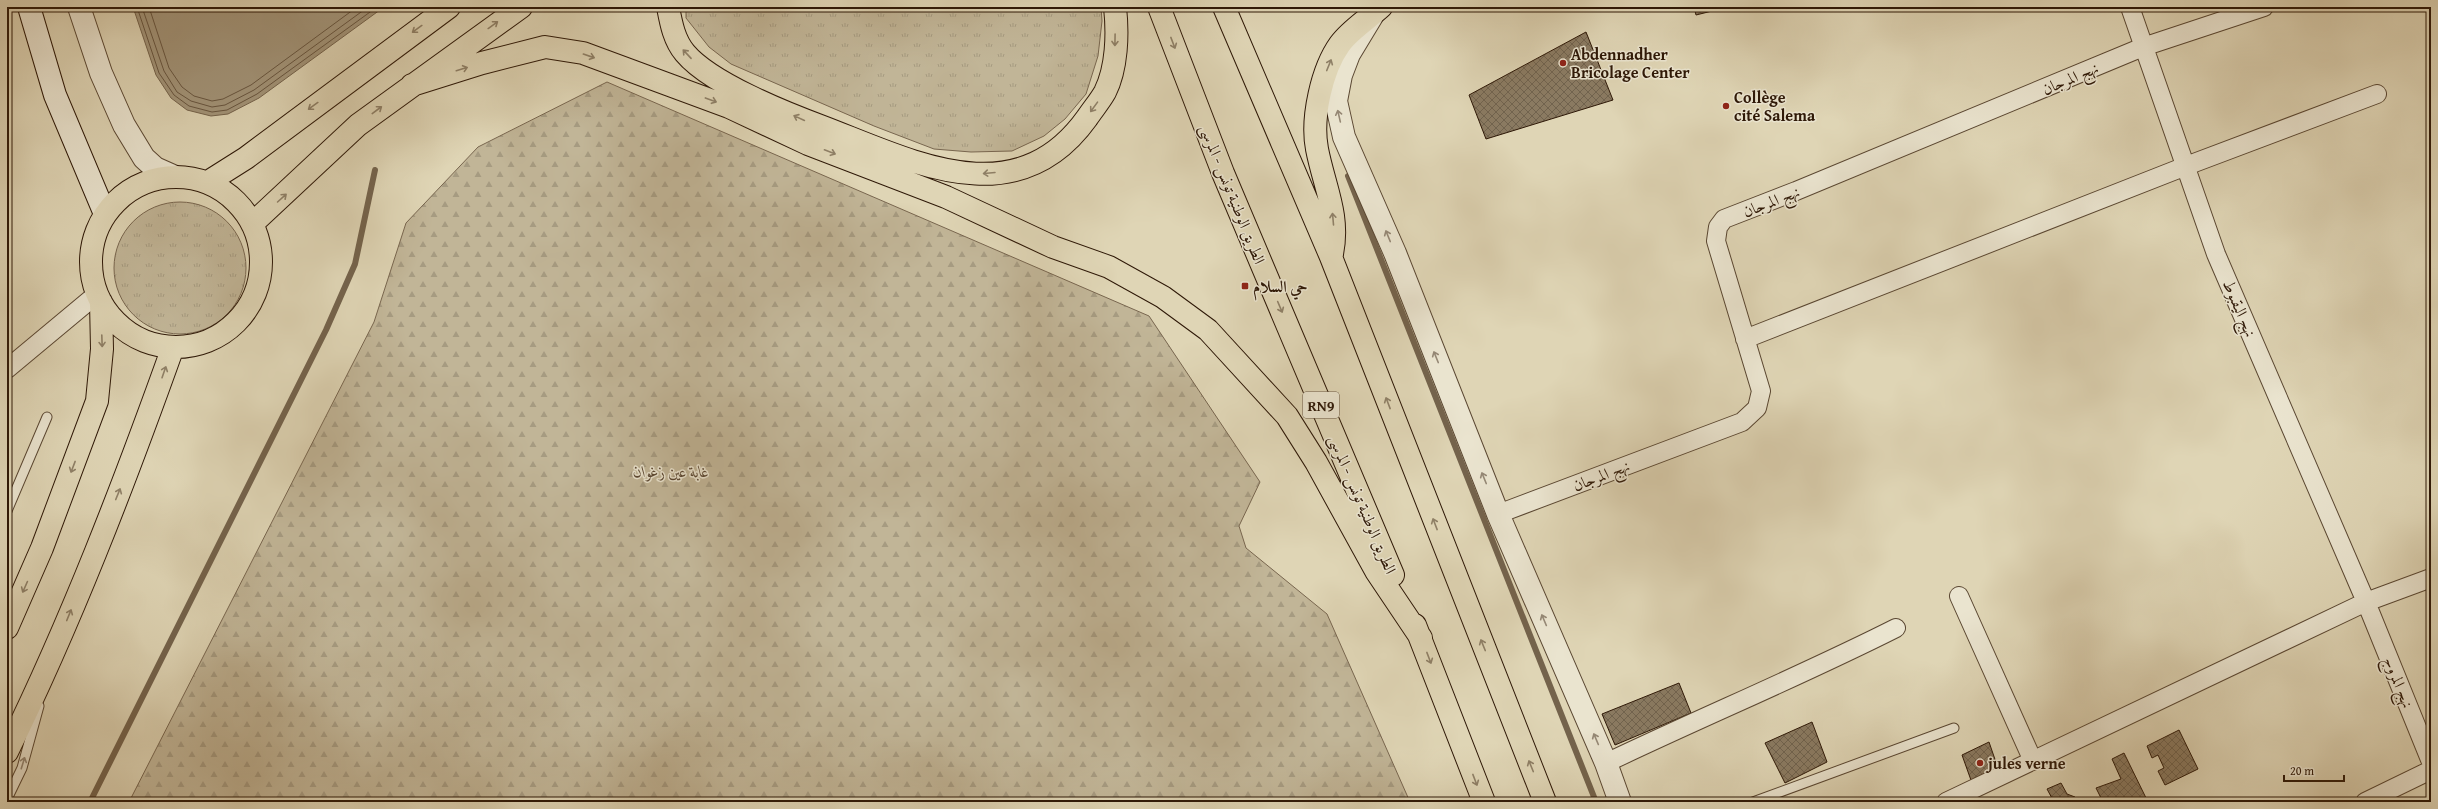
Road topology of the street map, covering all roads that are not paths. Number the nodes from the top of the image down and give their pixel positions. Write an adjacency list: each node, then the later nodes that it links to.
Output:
1 (29, 7): 18 (street)
2 (79, 7): 16 (street)
3 (449, 7): 17 (highway, one-way to 17)
4 (521, 7): 13 (highway, one-way to 4)
5 (668, 7): 6 (highway, one-way to 5)
6 (1115, 7)
7 (1159, 7): 35 (highway, الطريق الوطنية تونس - المرسى / RN9, one-way to 35)
8 (1224, 7): 20 (highway)
9 (2130, 7): 12 (street, نهج اليقبوط)
10 (2264, 7): 12 (street, نهج المرجان)
11 (1377, 11): 20 (highway, one-way to 11); 29 (street, one-way to 11)
12 (2144, 47): 15 (street, نهج اليقبوط); 22 (street, نهج المرجان)
13 (412, 85): 19 (highway, one-way to 13); 35 (highway, one-way to 35)
14 (2377, 94): 15 (street)
15 (2186, 166): 22 (street); 32 (street, نهج اليقبوط)
16 (173, 176): 17 (highway); 18 (highway)
17 (208, 182): 19 (highway)
18 (105, 214): 21 (highway)
19 (252, 224): 23 (highway)
20 (1331, 257): 45 (highway, one-way to 20)
21 (99, 298): 23 (highway); 24 (street); 33 (highway, one-way to 33)
22 (1745, 340): 29 (street, نهج المرجان)
23 (173, 347): 36 (highway, one-way to 23)
24 (7, 369)
25 (47, 417): 27 (lane)
26 (7, 486): 27 (lane)
27 (16, 490): 28 (lane)
28 (7, 511)
29 (1498, 514): 41 (street, one-way to 29)
30 (2431, 578): 32 (street)
31 (1959, 596): 39 (street)
32 (2366, 602): 39 (street); 40 (street, نهج المروج)
33 (7, 628)
34 (1896, 628): 41 (street)
35 (1421, 638): 44 (highway, الطريق الوطنية تونس - المرسى / RN9, one-way to 44)
36 (58, 642): 38 (highway); 43 (lane, one-way to 36)
37 (1954, 728): 47 (lane)
38 (7, 752)
39 (2033, 761): 48 (street)
40 (2431, 762)
41 (1606, 763): 46 (street)
42 (2431, 770): 49 (street)
43 (7, 799)
44 (1484, 802)
45 (1545, 802)
46 (1620, 802)
47 (1753, 802)
48 (1946, 802)
49 (2365, 802)

